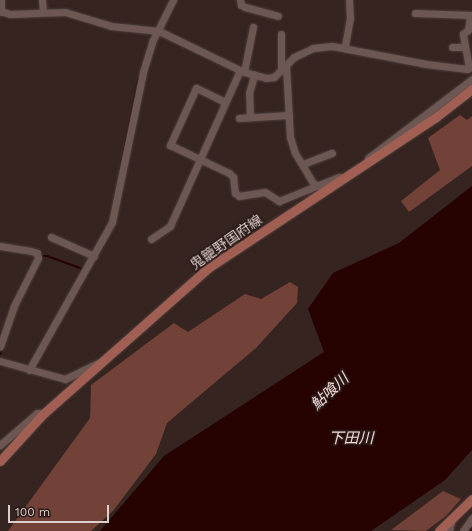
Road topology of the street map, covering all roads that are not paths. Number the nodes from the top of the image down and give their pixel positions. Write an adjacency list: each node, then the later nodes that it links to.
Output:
1 (1, 0): 6 (street)
2 (42, 0): 7 (street)
3 (173, 0): 12 (street)
4 (240, 0): 10 (street)
5 (349, 0): 14 (street)
6 (1, 11): 7 (street)
7 (43, 12): 12 (street)
8 (415, 13): 9 (street)
9 (471, 15): 15 (street)
10 (278, 16)
11 (253, 27): 19 (street)
12 (158, 31): 19 (street); 35 (street)
13 (281, 34): 18 (street)
14 (345, 46): 17 (street); 18 (street)
15 (464, 46): 16 (street); 17 (street)
16 (452, 47)
17 (471, 67)
18 (283, 68): 20 (street); 24 (street)
19 (242, 71): 20 (street); 23 (street)
20 (254, 76): 25 (street)
21 (472, 79): 30 (street)
22 (472, 89): 30 (main road, 鬼籠野国府線)
23 (226, 102): 28 (street); 28 (street)
24 (289, 115): 25 (street); 29 (street)
25 (250, 117): 26 (street)
26 (239, 118)
27 (332, 152): 29 (street)
28 (200, 158): 31 (street); 33 (street)
29 (303, 164): 31 (street)
30 (353, 172): 31 (street); 38 (main road, 鬼籠野国府線)
31 (318, 186)
32 (51, 237): 35 (street)
33 (151, 240)
34 (0, 246): 36 (street)
35 (94, 256): 39 (street)
36 (0, 347)
37 (0, 361): 39 (street)
38 (104, 363): 39 (street); 40 (main road, 鬼籠野国府線)
39 (29, 370)
40 (45, 413): 41 (street); 42 (main road, 鬼籠野国府線)
41 (0, 445)
42 (0, 461)
43 (472, 499): 44 (main road)
44 (452, 518): 46 (main road); 47 (street)
45 (472, 518): 48 (street)
46 (439, 531)
47 (449, 531)
48 (463, 531)

